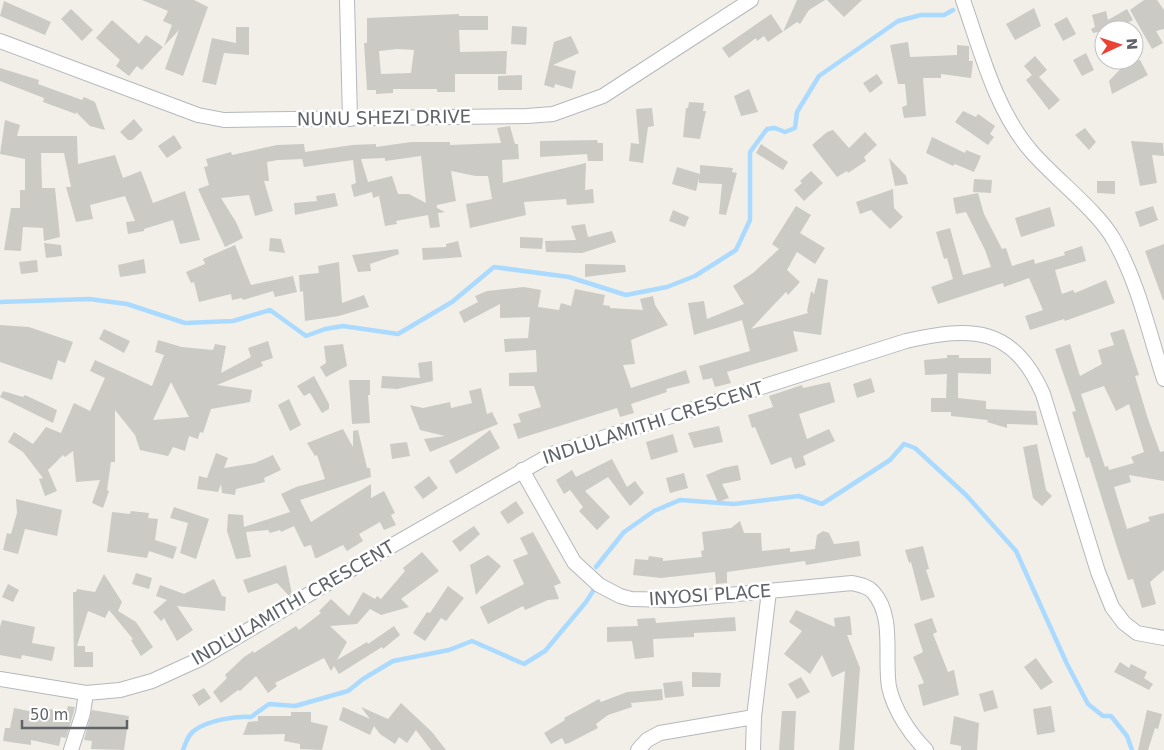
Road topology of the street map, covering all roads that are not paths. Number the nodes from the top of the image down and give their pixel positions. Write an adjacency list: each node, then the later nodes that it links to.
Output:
1 (347, 0): 5 (street)
2 (751, 0): 5 (street, NUNU SHEZI DRIVE)
3 (963, 0): 6 (street)
4 (0, 41): 5 (street, NUNU SHEZI DRIVE)
5 (350, 119)
6 (1164, 379)
7 (522, 470): 8 (street, INYOSI PLACE); 9 (street, INDLULAMITHI CRESCENT); 11 (street, INDLULAMITHI CRESCENT)
8 (769, 591): 12 (street); 16 (street, INYOSI PLACE)
9 (1164, 638)
10 (0, 679): 11 (street, INDLULAMITHI CRESCENT)
11 (86, 693): 13 (street)
12 (754, 717): 14 (street); 15 (street)
13 (71, 750)
14 (638, 750)
15 (753, 750)
16 (926, 750)

